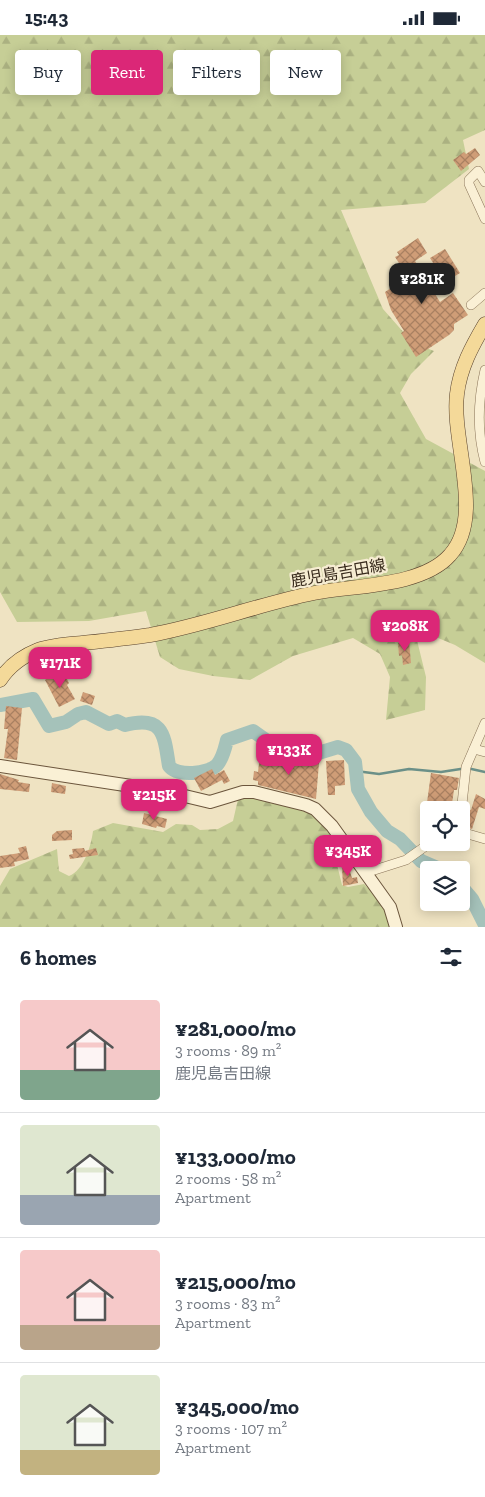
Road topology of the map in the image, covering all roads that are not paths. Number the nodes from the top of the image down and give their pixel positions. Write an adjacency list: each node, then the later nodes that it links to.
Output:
1 (485, 182): 2 (street)
2 (485, 219)
3 (485, 293): 4 (street)
4 (472, 305)
5 (485, 324): 8 (main road, 鹿児島吉田線)
6 (485, 370): 7 (street)
7 (485, 462)
8 (0, 680)
9 (485, 723): 10 (street)
10 (474, 749): 11 (street); 13 (street)
11 (485, 751)
12 (0, 766): 17 (street)
13 (462, 801)
14 (470, 835): 15 (street)
15 (485, 839)
16 (420, 850): 17 (street)
17 (364, 873): 18 (street)
18 (396, 927)

